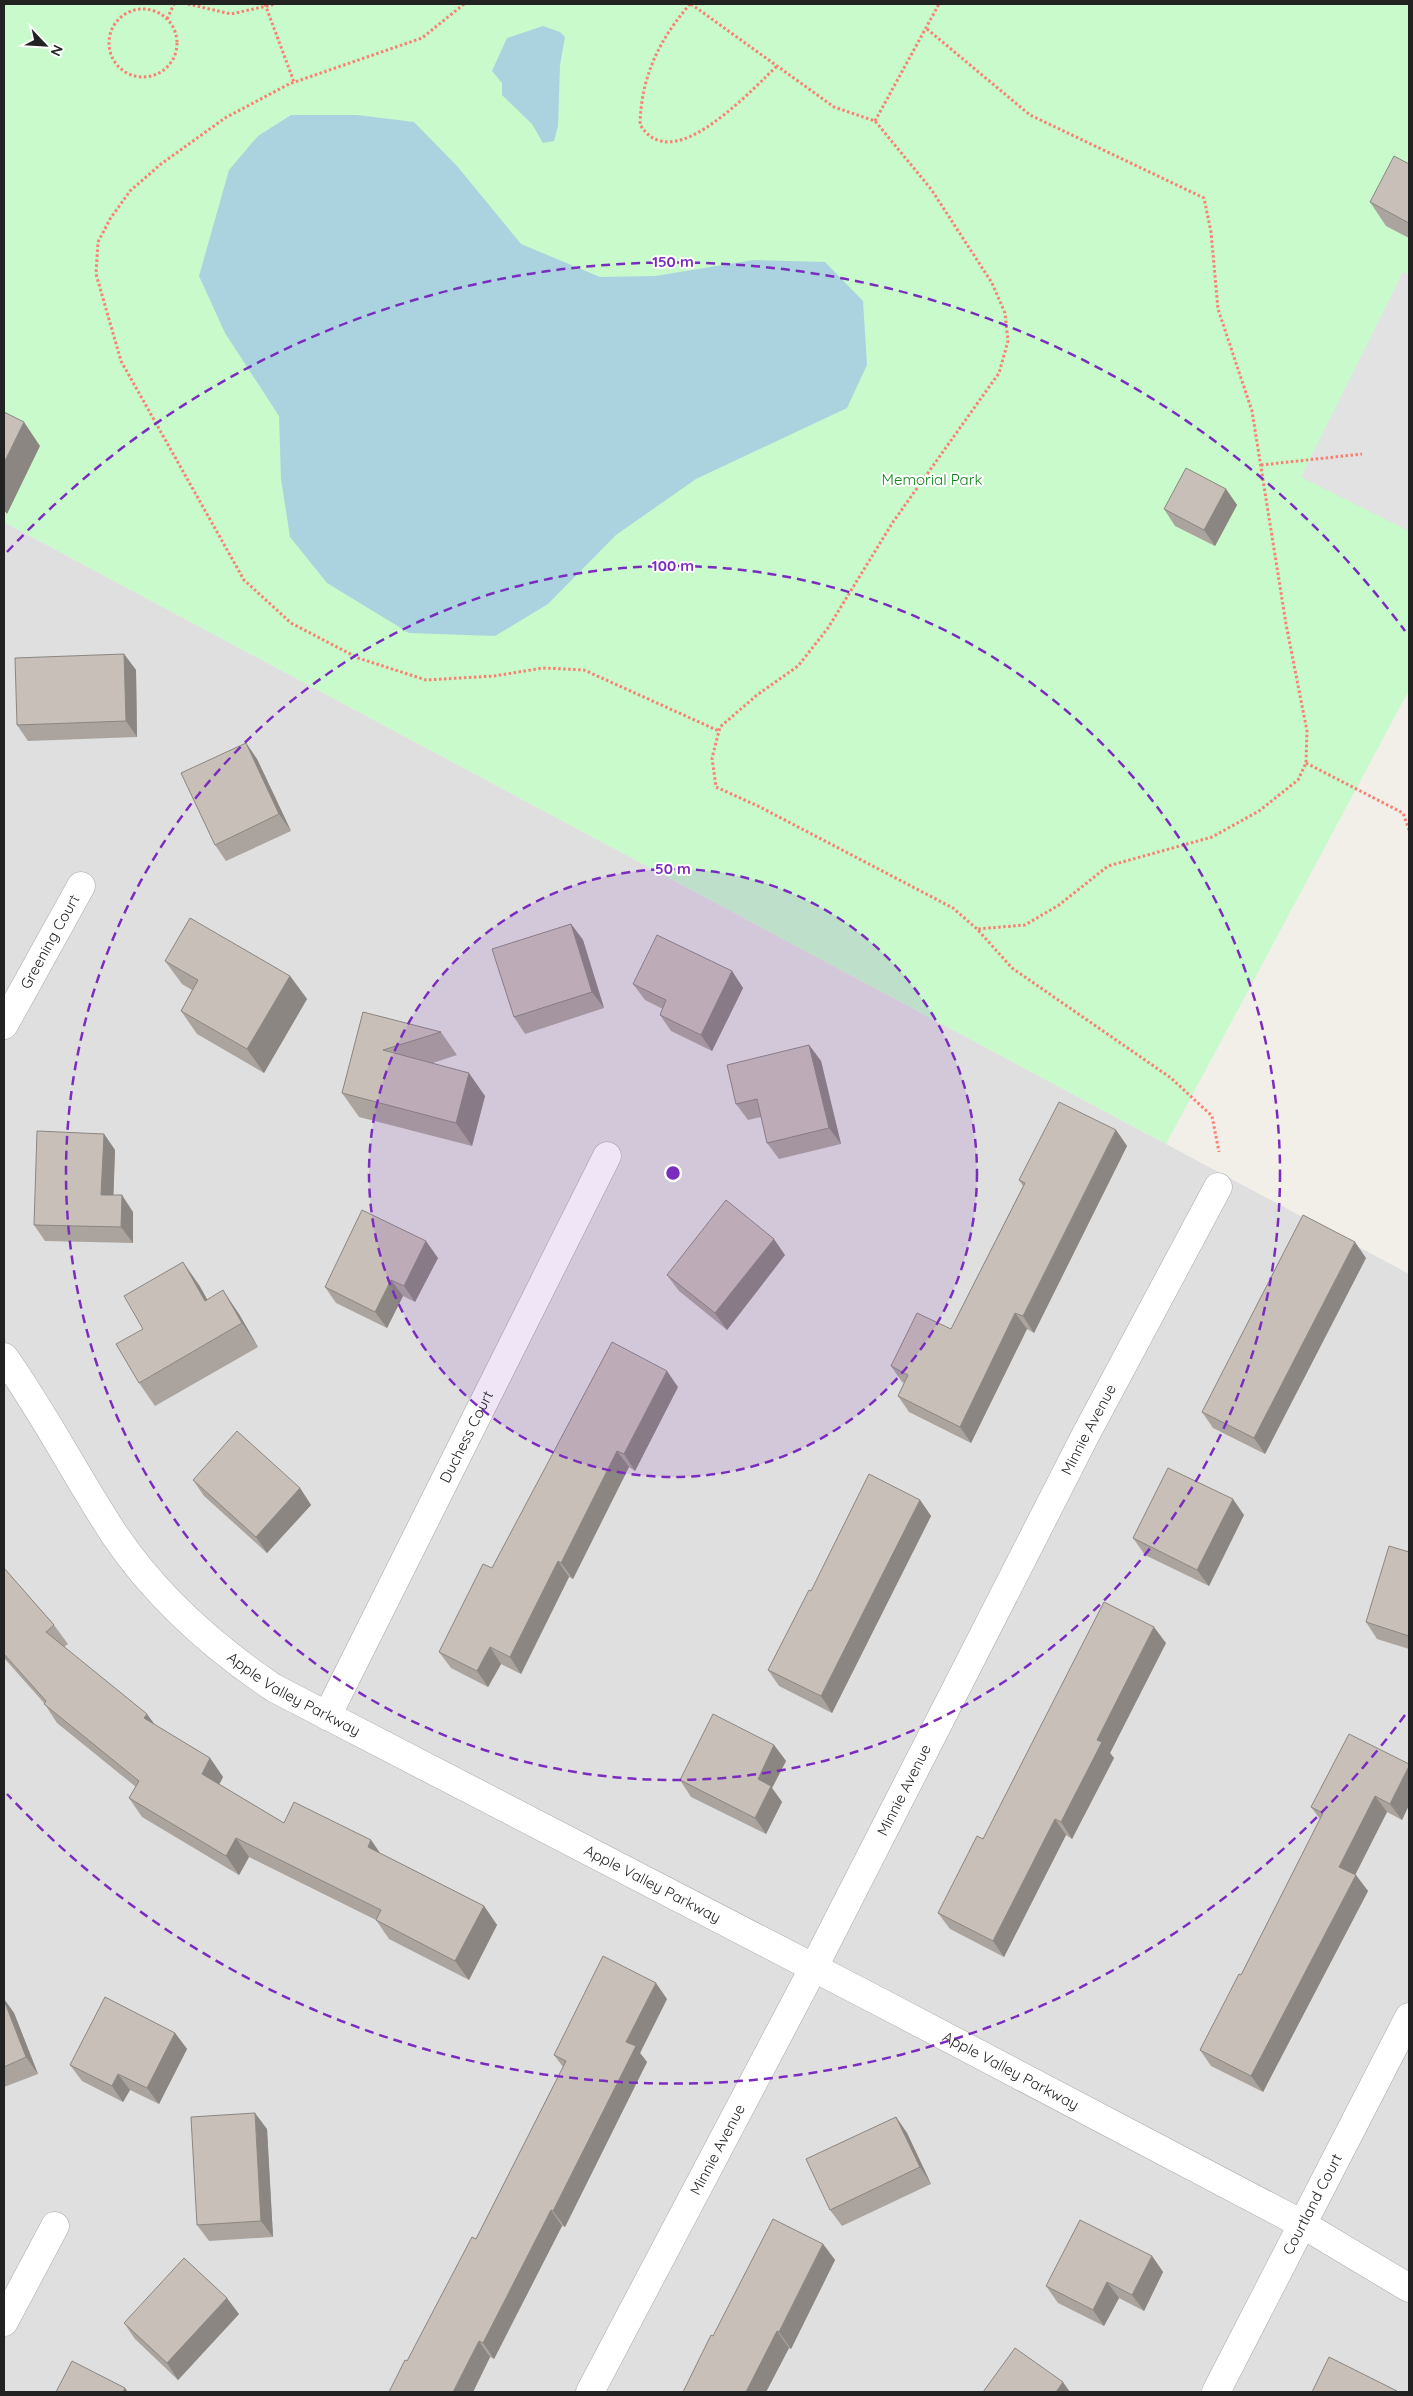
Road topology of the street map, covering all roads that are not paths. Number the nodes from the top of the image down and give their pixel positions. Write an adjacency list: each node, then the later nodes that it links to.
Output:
1 (82, 886): 2 (street, Greening Court)
2 (4, 1025)
3 (607, 1156): 6 (street, Duchess Court)
4 (1218, 1187): 7 (street, Minnie Avenue)
5 (4, 1357): 6 (street, Apple Valley Parkway)
6 (327, 1716): 7 (street, Apple Valley Parkway)
7 (814, 1968): 9 (street, Apple Valley Parkway); 13 (street, Minnie Avenue)
8 (1409, 2017): 9 (street, Courtland Court)
9 (1302, 2224): 11 (street, Apple Valley Parkway); 14 (street, Courtland Court)
10 (55, 2226): 12 (street)
11 (1409, 2288)
12 (4, 2322)
13 (590, 2392)
14 (1216, 2392)

